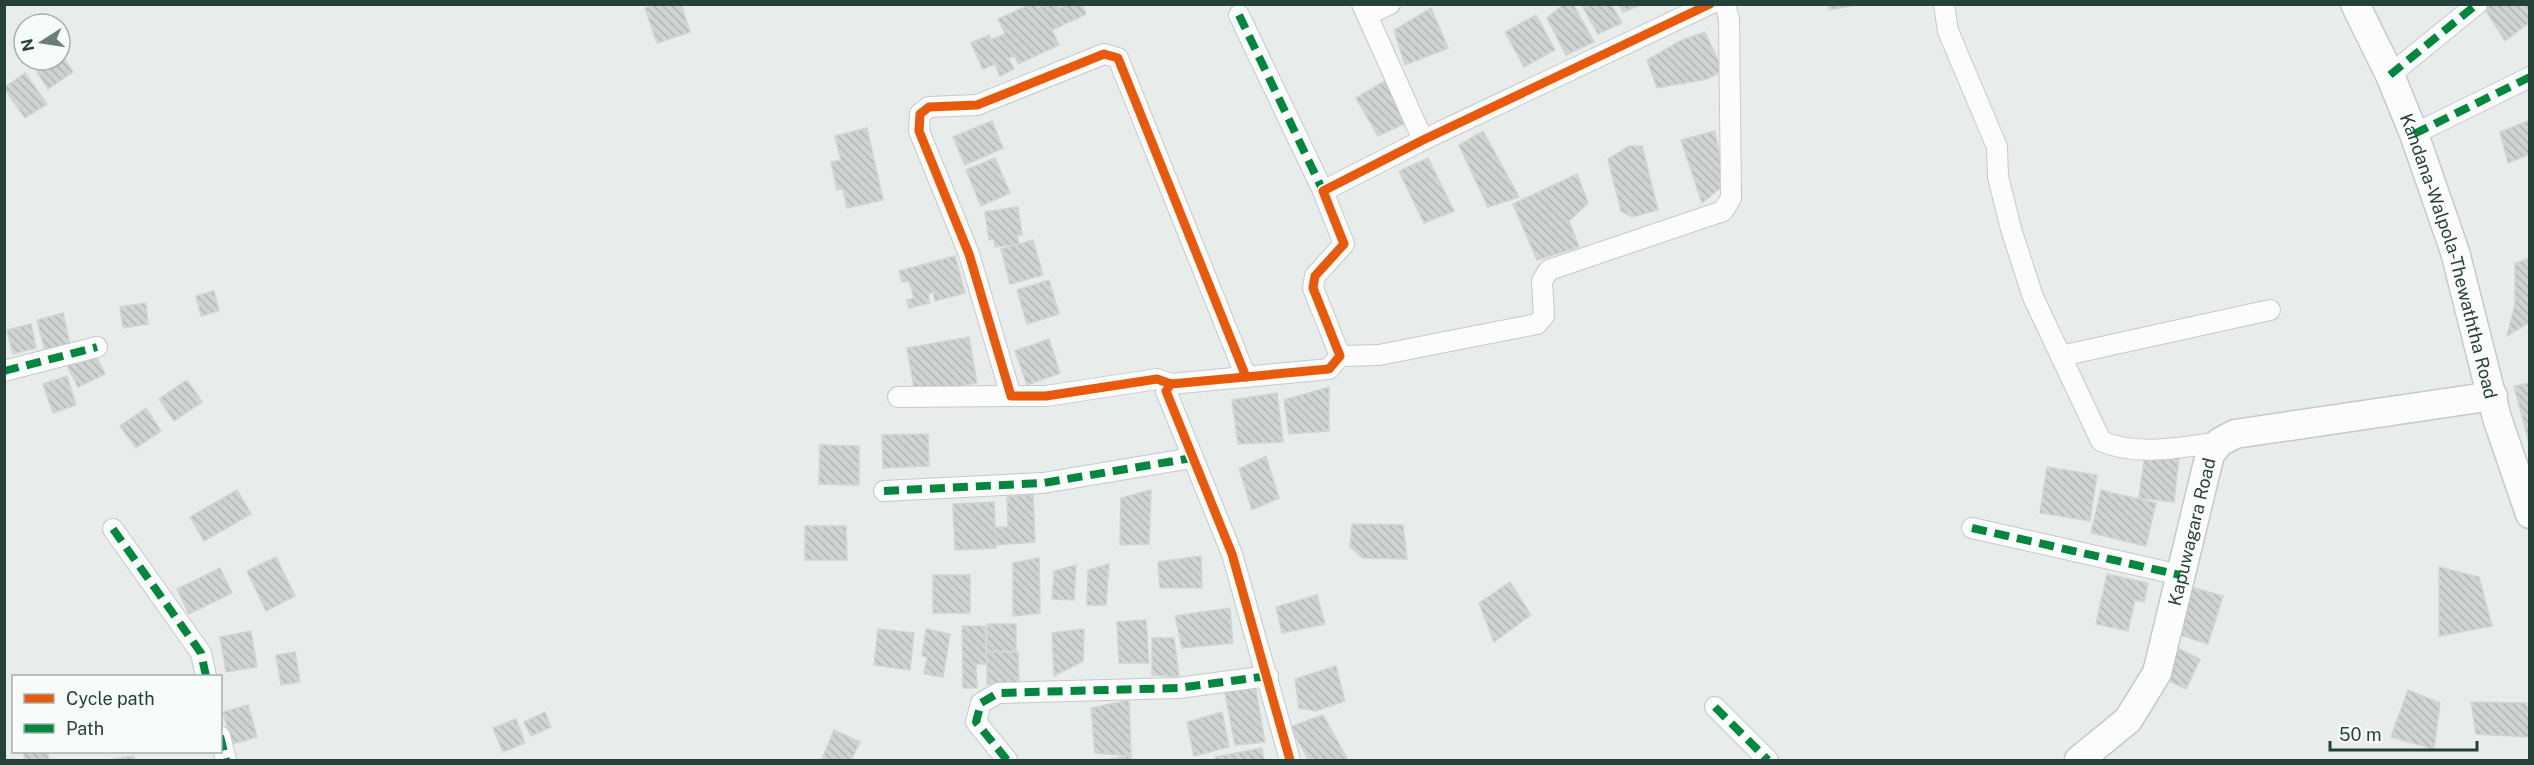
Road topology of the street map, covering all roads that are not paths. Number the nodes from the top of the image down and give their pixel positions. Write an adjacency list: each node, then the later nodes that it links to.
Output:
1 (1390, 4): 7 (street)
2 (1710, 4): 12 (street)
3 (1725, 4): 16 (street)
4 (1944, 4): 17 (street)
5 (2355, 4): 9 (street, Kandana-Walpola-Thewaththa Road)
6 (2476, 4): 9 (street)
7 (1365, 10): 12 (street)
8 (1239, 15): 13 (street)
9 (2390, 75): 11 (street, Kandana-Walpola-Thewaththa Road)
10 (2529, 77): 11 (street)
11 (2414, 134): 22 (street, Kandana-Walpola-Thewaththa Road)
12 (1423, 140): 13 (street)
13 (1323, 191): 16 (street)
14 (2270, 310): 17 (street)
15 (97, 347): 18 (street)
16 (1340, 356): 19 (street)
17 (2061, 356): 24 (street)
18 (4, 371)
19 (1246, 376): 20 (street); 21 (street)
20 (1170, 384): 21 (street); 25 (street)
21 (1011, 396): 23 (street)
22 (2493, 396): 24 (street, Kapuwagara Road); 27 (street, Kandana-Walpola-Thewaththa Road)
23 (898, 397)
24 (2220, 442): 30 (street, Kapuwagara Road)
25 (1192, 458): 26 (street); 32 (street)
26 (884, 491)
27 (2529, 514)
28 (1972, 528): 30 (street)
29 (113, 529): 31 (street)
30 (2180, 575): 39 (street, Kapuwagara Road)
31 (206, 675)
32 (1268, 676): 36 (street); 37 (street)
33 (1715, 707): 38 (street)
34 (222, 744): 35 (street)
35 (226, 760)
36 (1007, 760)
37 (1290, 760)
38 (1768, 760)
39 (2079, 760)

